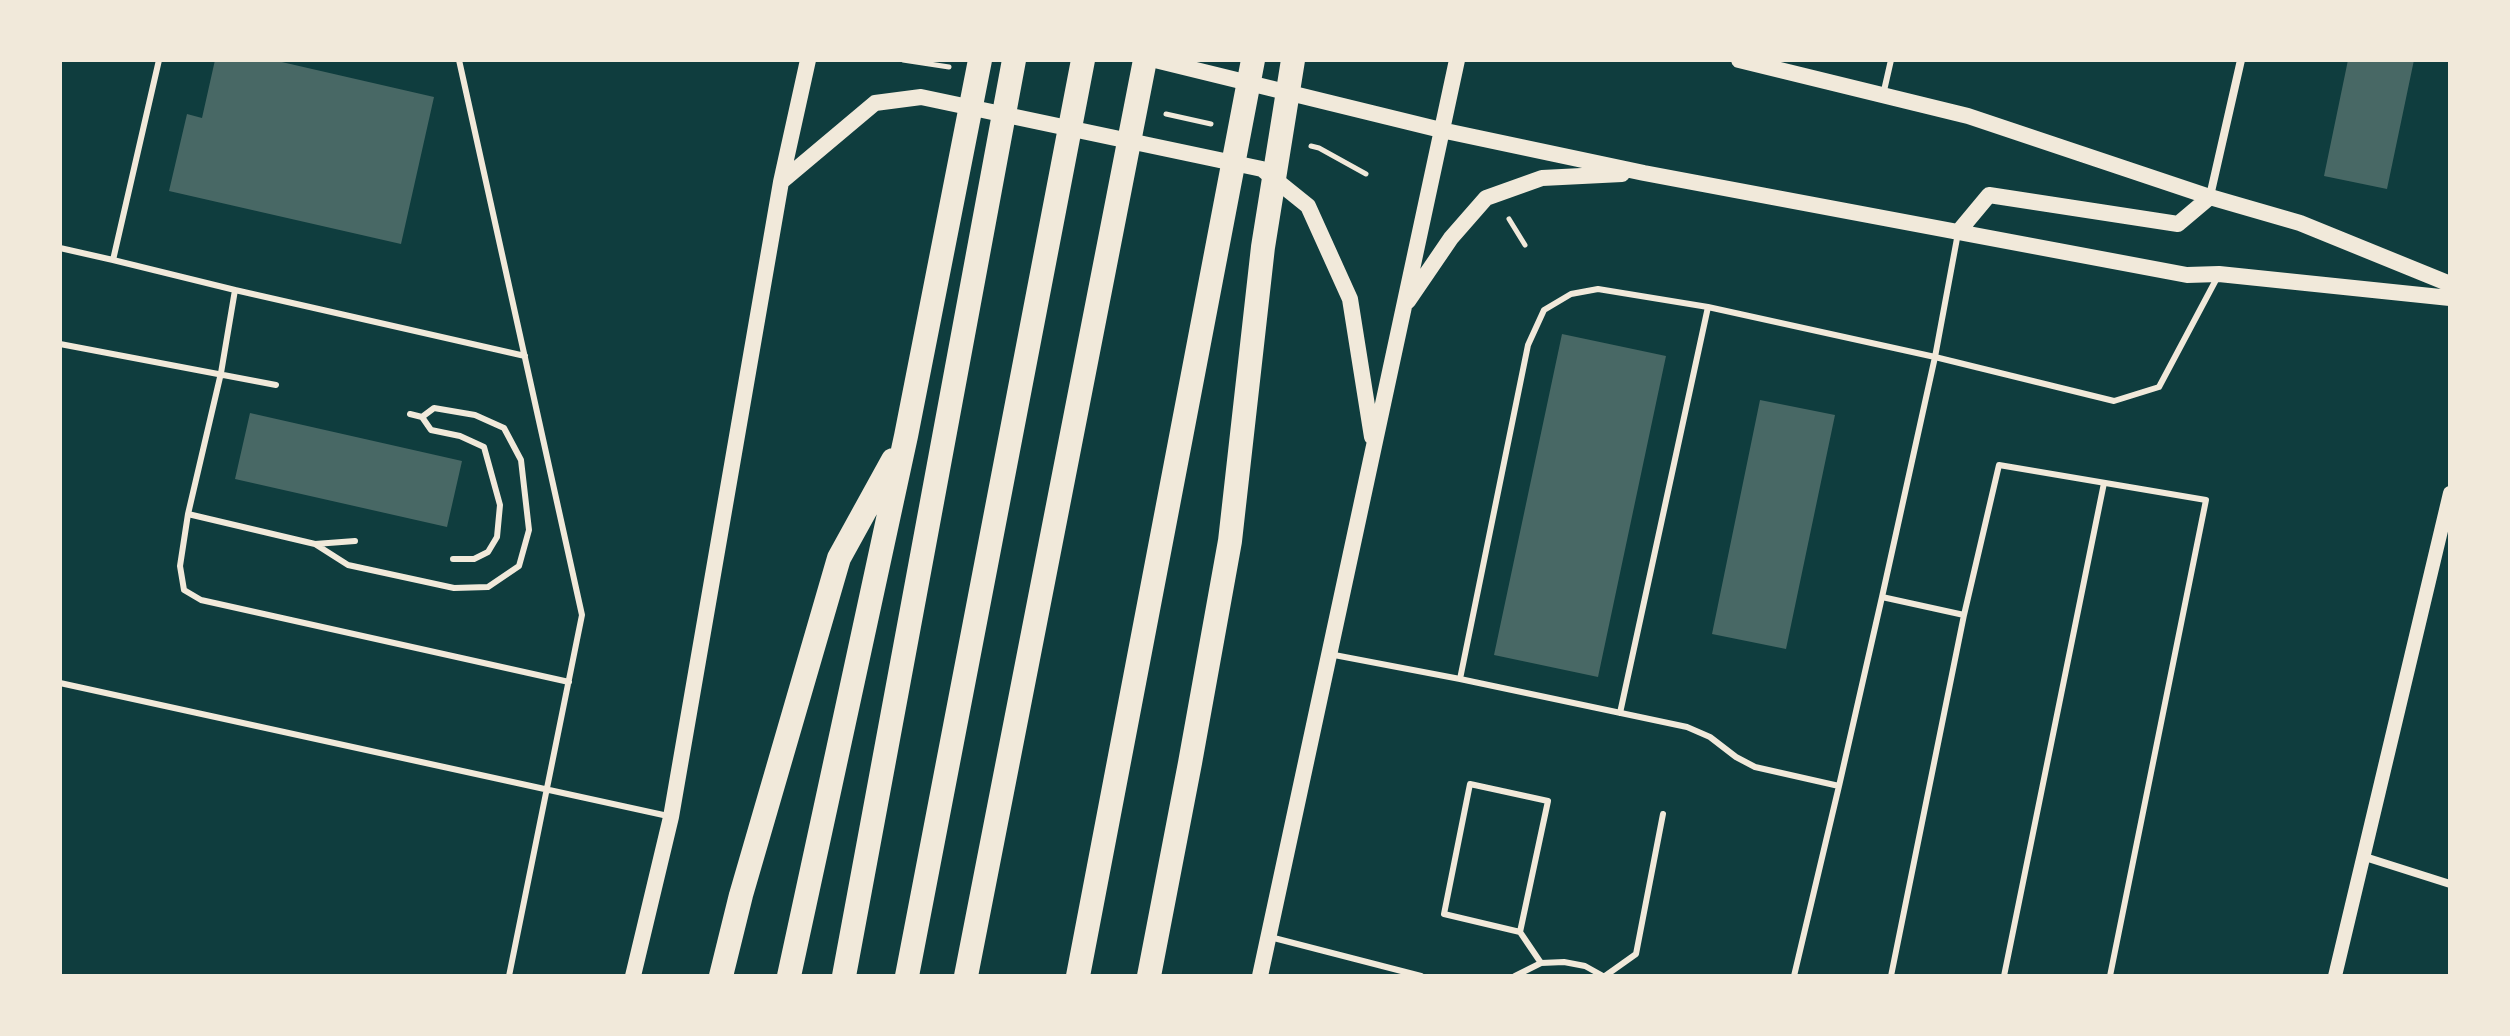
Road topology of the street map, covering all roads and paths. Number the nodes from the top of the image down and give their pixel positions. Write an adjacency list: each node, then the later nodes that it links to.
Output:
1 (159, 60): 28 (lane)
2 (459, 60): 36 (lane)
3 (808, 60): 22 (main road)
4 (903, 60): 16 (path)
5 (980, 60): 42 (highway)
6 (1014, 60): 71 (highway)
7 (1083, 60): 72 (highway)
8 (1145, 60): 73 (highway)
9 (1155, 60): 18 (main road)
10 (1253, 60): 74 (highway)
11 (1293, 60): 75 (highway)
12 (1457, 60): 18 (main road)
13 (1739, 60): 17 (main road)
14 (1891, 60): 17 (lane)
15 (2241, 60): 23 (street)
16 (931, 62)
17 (1883, 95): 23 (main road)
18 (1441, 130): 20 (main road); 34 (main road)
19 (1319, 148): 21 (path)
20 (1644, 173): 25 (main road); 34 (main road)
21 (1366, 174)
22 (781, 182): 43 (main road); 61 (main road)
23 (2210, 197): 25 (main road); 30 (main road)
24 (1507, 217): 26 (path)
25 (1959, 231): 29 (main road); 37 (lane)
26 (1525, 245)
27 (60, 248): 28 (lane)
28 (113, 260): 31 (lane)
29 (2219, 274): 32 (main road); 37 (lane)
30 (2450, 284)
31 (235, 290): 36 (lane); 38 (lane)
32 (2450, 298)
33 (1708, 307): 37 (lane); 54 (lane); 57 (lane)
34 (1403, 309): 43 (main road)
35 (60, 344): 38 (lane)
36 (525, 356): 55 (lane)
37 (1935, 357): 51 (lane)
38 (221, 373): 39 (lane); 46 (lane)
39 (276, 385)
40 (410, 414): 41 (lane)
41 (422, 417): 49 (lane); 50 (lane)
42 (906, 436): 69 (highway); 70 (highway)
43 (1374, 445): 53 (main road)
44 (2104, 483): 52 (lane); 82 (lane); 83 (lane)
45 (2450, 493): 47 (street)
46 (188, 514): 49 (lane); 55 (lane)
47 (2447, 521): 62 (street)
48 (355, 541): 49 (lane)
49 (315, 544)
50 (453, 559)
51 (1882, 597): 52 (lane); 58 (lane)
52 (1964, 615): 81 (lane)
53 (1329, 654): 54 (lane); 65 (main road)
54 (1460, 679): 57 (lane)
55 (569, 682): 59 (lane)
56 (60, 683): 59 (lane)
57 (1620, 713): 58 (lane)
58 (1839, 786): 80 (lane)
59 (547, 790): 61 (lane); 67 (lane)
60 (1663, 814): 79 (lane)
61 (671, 817): 68 (main road)
62 (2365, 857): 63 (street); 84 (street)
63 (2450, 884)
64 (1520, 932): 64 (lane); 66 (lane)
65 (1269, 937): 76 (main road); 77 (lane)
66 (1541, 963): 78 (lane); 79 (lane)
67 (509, 976)
68 (633, 976)
69 (721, 976)
70 (789, 976)
71 (844, 976)
72 (907, 976)
73 (966, 976)
74 (1078, 976)
75 (1149, 976)
76 (1260, 976)
77 (1421, 976)
78 (1515, 976)
79 (1604, 976)
80 (1794, 976)
81 (1891, 976)
82 (2004, 976)
83 (2110, 976)
84 (2335, 976)

